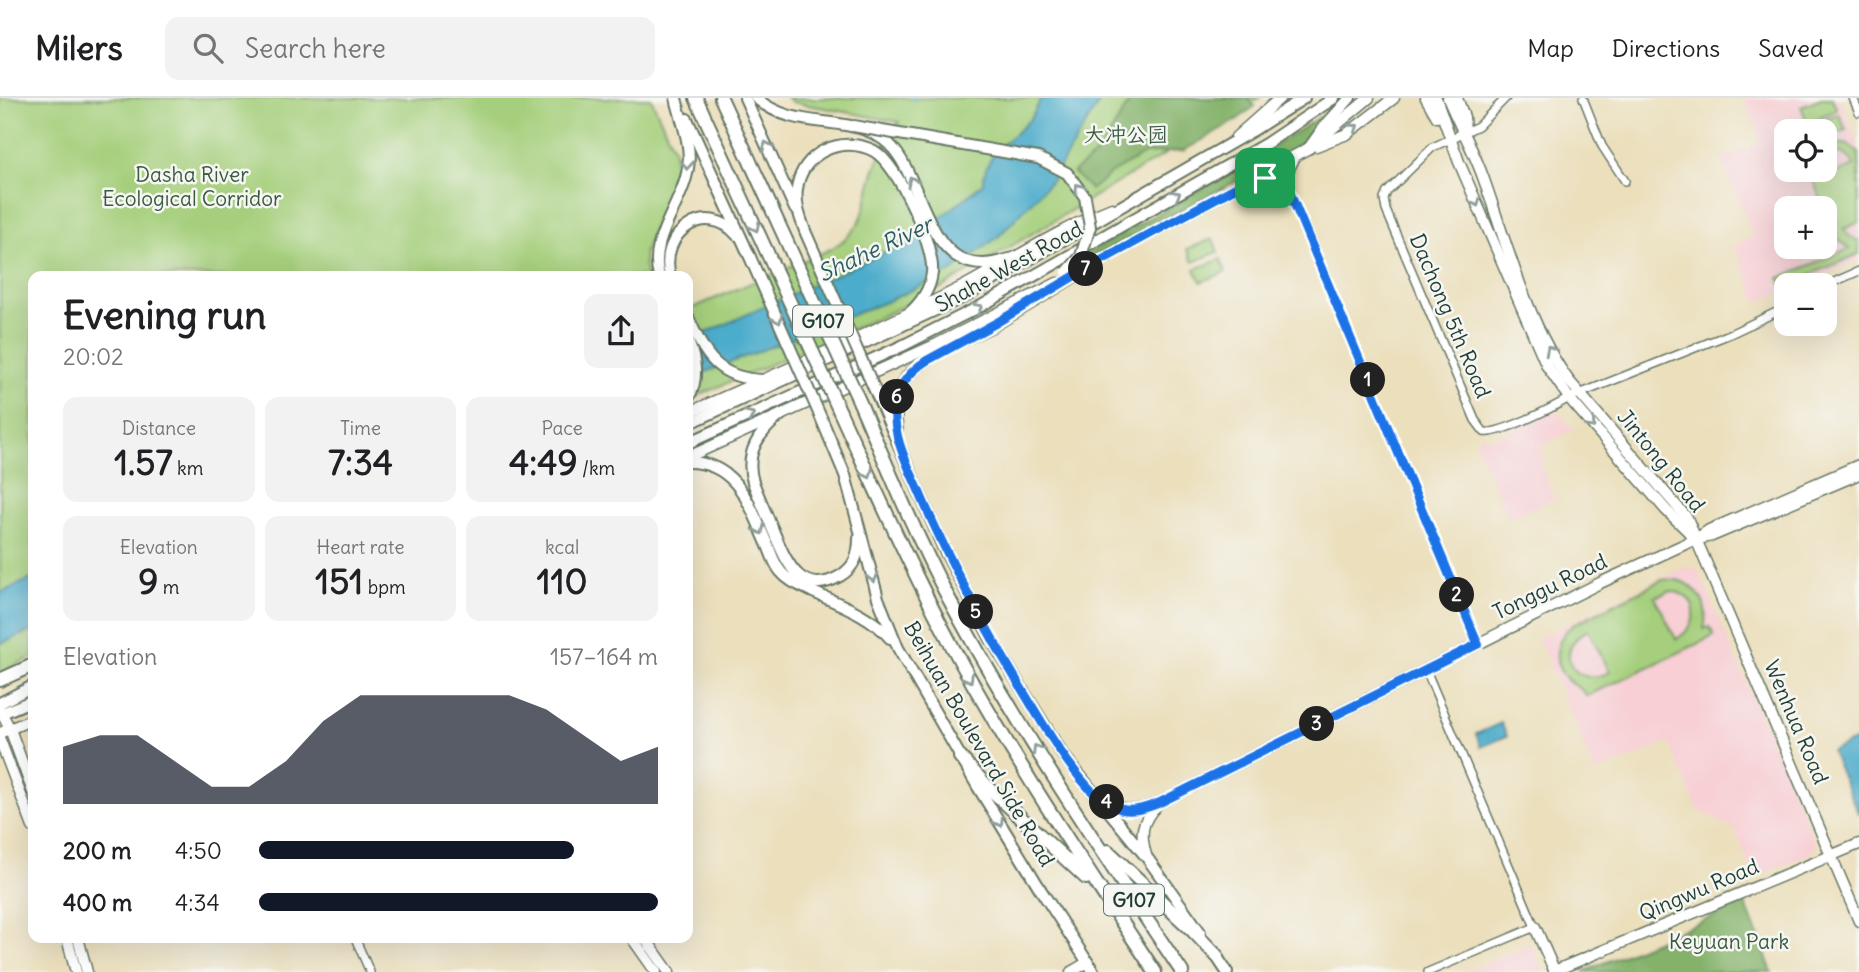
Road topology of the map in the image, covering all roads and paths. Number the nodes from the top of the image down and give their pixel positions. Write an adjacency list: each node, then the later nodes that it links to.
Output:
1 (677, 98): 31 (main road, Beihuan Boulevard Side Road); 34 (main road, one-way to 34)
2 (696, 98): 82 (highway, G107, one-way to 82, bridge)
3 (721, 98): 78 (highway, G107, one-way to 3, bridge)
4 (745, 98): 30 (main road, one-way to 4)
5 (756, 98): 20 (main road)
6 (1280, 98): 23 (main road)
7 (1304, 98): 23 (main road, Shahe West Road)
8 (1334, 98): 50 (main road, Shahe West Road, one-way to 8)
9 (1350, 98): 24 (main road)
10 (1369, 98): 24 (main road)
11 (1394, 98): 24 (main road, one-way to 11)
12 (1426, 98): 22 (main road)
13 (1436, 98): 22 (main road)
14 (1448, 98): 21 (main road)
15 (1457, 98): 21 (main road)
16 (1506, 98): 21 (street)
17 (1583, 98): 27 (street)
18 (1853, 98): 19 (street)
19 (1859, 112)
20 (853, 126): 32 (main road, one-way to 20, bridge); 38 (main road, one-way to 20, bridge)
21 (1465, 132): 22 (street); 45 (main road, Jintong Road, one-way to 21)
22 (1450, 139): 46 (main road, Jintong Road, one-way to 46); 46 (street, Dachong 5th Road)
23 (1223, 148): 29 (main road, Shahe West Road)
24 (1309, 149): 25 (main road)
25 (1299, 155): 26 (main road); 28 (street)
26 (1253, 178): 28 (street); 33 (main road)
27 (1625, 181)
28 (1290, 193): 60 (street)
29 (1136, 198): 32 (main road); 49 (main road, Shahe West Road)
30 (805, 231): 40 (main road); 51 (main road, bridge)
31 (750, 257): 35 (main road); 57 (main road, Beihuan Boulevard Side Road, one-way to 57, bridge)
32 (1014, 258): 40 (main road)
33 (1091, 266): 38 (main road); 51 (main road)
34 (658, 271)
35 (669, 271)
36 (1859, 271): 37 (street)
37 (1837, 281)
38 (1035, 293): 48 (main road)
39 (1774, 313): 45 (street, Dachong 5th Road)
40 (908, 314): 43 (main road)
41 (693, 328): 43 (main road)
42 (693, 358): 44 (main road)
43 (764, 380): 47 (main road)
44 (693, 385)
45 (1580, 393): 46 (street, Dachong 5th Road); 58 (main road, Jintong Road)
46 (1569, 398): 58 (main road, Jintong Road, one-way to 58)
47 (693, 411)
48 (782, 414): 52 (main road); 56 (main road)
49 (693, 422)
50 (693, 441)
51 (901, 449): 75 (main road)
52 (693, 457)
53 (693, 460): 56 (main road)
54 (1859, 465): 58 (main road, Tonggu Road)
55 (1859, 474): 58 (main road, Tonggu Road)
56 (750, 492): 59 (main road)
57 (859, 522): 59 (main road); 61 (main road, Beihuan Boulevard Side Road, one-way to 61)
58 (1696, 539): 60 (main road, Tonggu Road); 80 (main road, Wenhua Road)
59 (781, 562): 61 (main road)
60 (1478, 644): 63 (main road, Tonggu Road)
61 (898, 648): 73 (main road, Beihuan Boulevard Side Road)
62 (28, 667): 64 (highway)
63 (1426, 670): 76 (main road, Tonggu Road); 84 (street)
64 (0, 680)
65 (28, 680): 67 (main road)
66 (28, 690): 69 (main road)
67 (0, 694)
68 (28, 702): 69 (main road)
69 (1, 710): 71 (main road)
70 (28, 721): 71 (main road)
71 (5, 731): 74 (main road)
72 (0, 740): 77 (main road)
73 (961, 757): 82 (highway); 91 (main road, Beihuan Boulevard Side Road, one-way to 91)
74 (28, 781)
75 (1090, 790): 76 (main road, Tonggu Road); 81 (main road)
76 (1159, 803): 81 (main road)
77 (28, 814)
78 (1086, 828): 90 (highway); 100 (highway, G107)
79 (1859, 844): 80 (main road, Qingwu Road)
80 (1832, 855): 83 (main road, Wenhua Road); 103 (main road, Qingwu Road)
81 (1148, 859): 90 (main road)
82 (1120, 920): 99 (highway, G107)
83 (1859, 921)
84 (1535, 927): 102 (street); 103 (main road)
85 (67, 943): 92 (main road)
86 (79, 943): 93 (main road)
87 (357, 943): 94 (street)
88 (636, 943): 95 (main road)
89 (649, 943): 96 (main road)
90 (1217, 956): 101 (main road)
91 (1088, 962): 97 (main road); 98 (main road, Beihuan Boulevard Side Road)
92 (76, 972)
93 (87, 972)
94 (370, 972)
95 (656, 972)
96 (669, 972)
97 (1071, 972)
98 (1094, 972)
99 (1155, 972)
100 (1182, 972)
101 (1227, 972)
102 (1428, 972)
103 (1554, 972)

